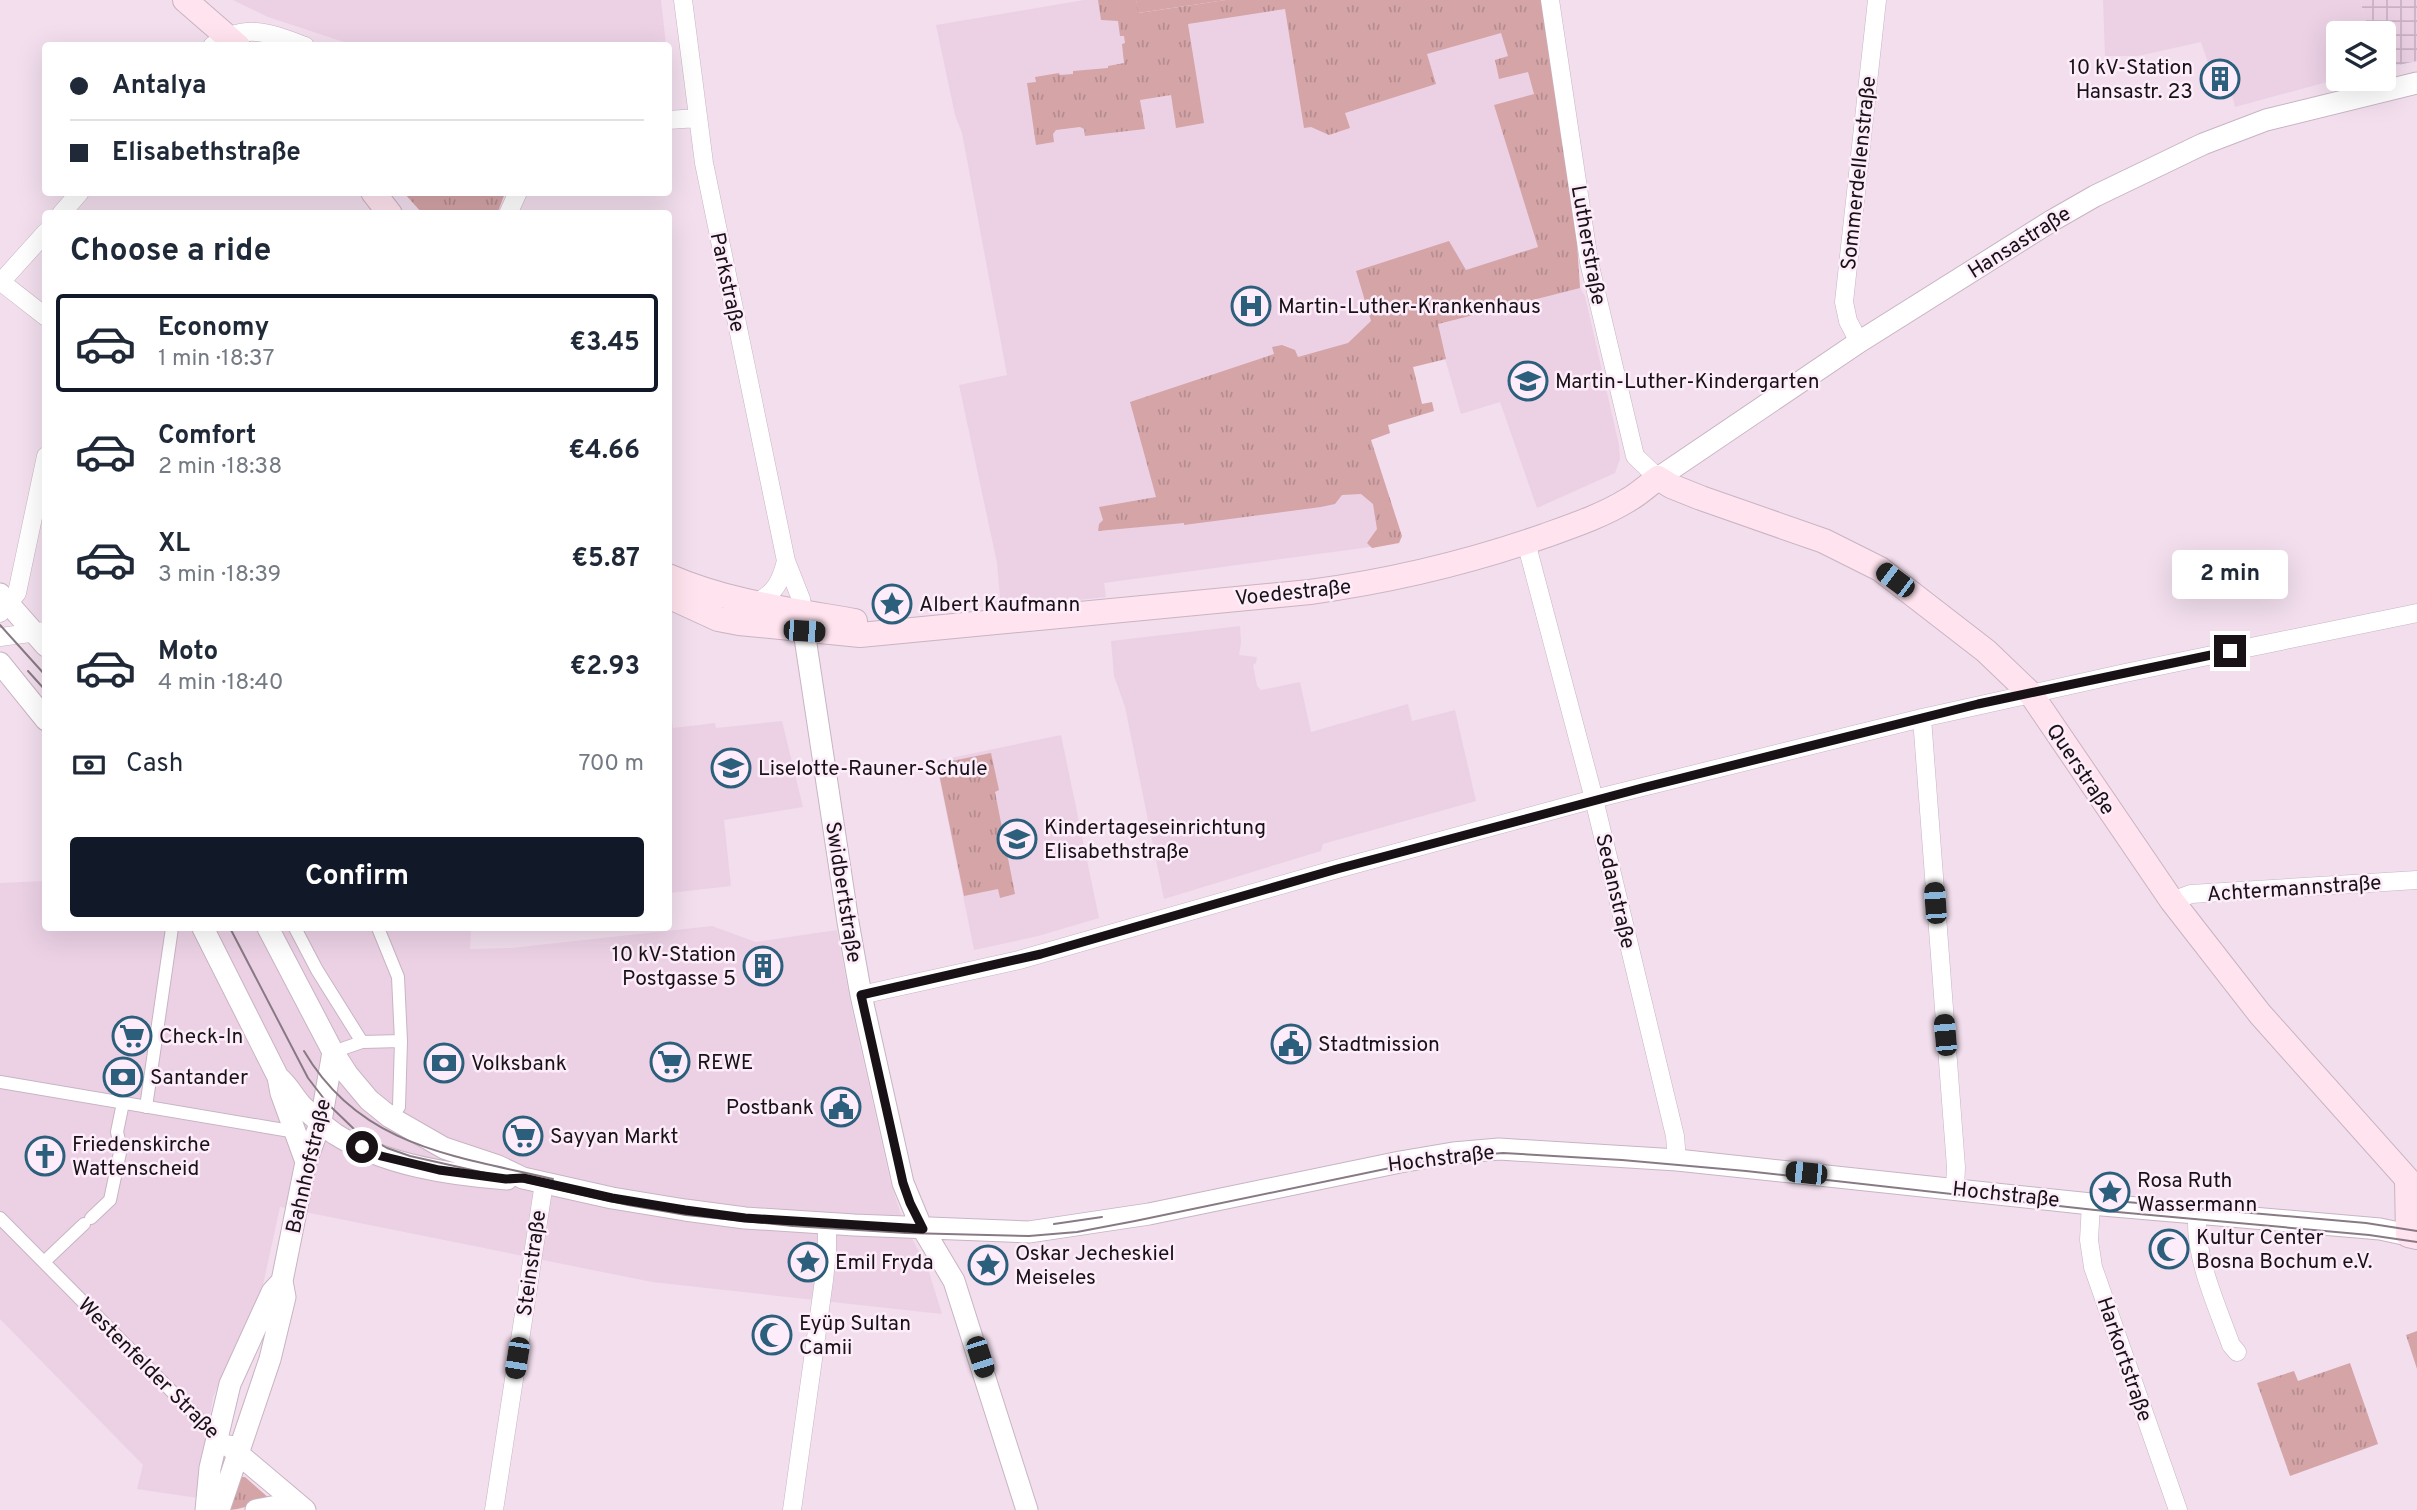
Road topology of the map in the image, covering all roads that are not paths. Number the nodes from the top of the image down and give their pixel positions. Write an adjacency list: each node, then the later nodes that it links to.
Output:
1 (186, 0): 5 (main road)
2 (683, 0): 8 (street, Parkstraße)
3 (1550, 0): 19 (street, Lutherstraße)
4 (1877, 0): 17 (street, Sommerdellenstraße)
5 (225, 42): 6 (street)
6 (294, 42)
7 (2417, 83): 17 (street, Hansastraße)
8 (698, 118): 9 (street); 21 (street, Parkstraße)
9 (672, 120)
10 (77, 196): 12 (street)
11 (376, 196): 13 (main road)
12 (64, 210)
13 (387, 210)
14 (42, 236): 15 (street)
15 (0, 282): 16 (street)
16 (42, 314)
17 (1860, 342): 19 (street, Hansastraße)
18 (42, 475): 24 (street)
19 (1658, 478): 20 (main road, Voedestraße); 31 (main road, Querstraße)
20 (1527, 542): 27 (main road, Voedestraße); 34 (street, Sedanstraße)
21 (786, 561): 25 (street); 27 (street, Parkstraße)
22 (672, 578): 25 (main road, Voedestraße)
23 (672, 598): 27 (main road, Voedestraße)
24 (3, 603): 29 (street)
25 (755, 603): 27 (main road, Voedestraße)
26 (2417, 613): 31 (street)
27 (804, 622): 42 (street, Swidbertstraße)
28 (0, 637): 29 (street)
29 (42, 637)
30 (0, 663): 32 (street)
31 (2031, 694): 33 (street); 36 (main road, Querstraße)
32 (42, 715)
33 (1922, 718): 34 (street); 58 (street)
34 (1594, 799): 42 (street); 53 (street, Sedanstraße)
35 (2417, 880): 36 (street, Achtermannstraße)
36 (2172, 901): 57 (main road, Querstraße)
37 (172, 931): 49 (street)
38 (205, 931): 46 (street)
39 (270, 931): 45 (street, Hochstraße)
40 (297, 931): 44 (street)
41 (379, 931): 43 (street)
42 (861, 995): 63 (street, Swidbertstraße)
43 (401, 1041): 44 (street); 50 (street)
44 (362, 1042): 45 (street)
45 (333, 1052): 50 (street, Hochstraße); 51 (street, Bahnhofstraße)
46 (278, 1077): 51 (street, Hochstraße); 52 (street)
47 (0, 1082): 48 (street)
48 (123, 1103): 49 (street); 65 (street)
49 (146, 1107): 52 (street)
50 (390, 1118): 55 (street, Hochstraße)
51 (321, 1121): 54 (street, Bahnhofstraße); 55 (street, Hochstraße)
52 (296, 1132): 54 (street)
53 (1677, 1160): 58 (street, Hochstraße); 63 (street, Hochstraße)
54 (306, 1162): 66 (street, Bahnhofstraße)
55 (523, 1178): 56 (street, Hochstraße)
56 (544, 1183): 62 (street, Hochstraße); 74 (street, Steinstraße)
57 (2412, 1186): 64 (main road, Querstraße)
58 (1955, 1189): 59 (street, Hochstraße)
59 (2091, 1204): 60 (street, Hochstraße); 77 (street, Harkortstraße)
60 (2197, 1214): 64 (street, Hochstraße); 67 (street)
61 (0, 1219): 65 (street, Westenfelder Straße)
62 (827, 1223): 63 (street, Hochstraße); 75 (street)
63 (923, 1229): 76 (street, Swidbertstraße)
64 (2412, 1236)
65 (44, 1262): 68 (street, Westenfelder Straße)
66 (282, 1281): 68 (street, Bahnhofstraße); 69 (street, Bahnhofstraße)
67 (2237, 1352)
68 (217, 1437): 69 (street, Westenfelder Straße); 70 (street, Bahnhofstraße)
69 (239, 1454): 71 (street, Bahnhofstraße); 73 (street, Westenfelder Straße)
70 (206, 1510)
71 (219, 1510)
72 (256, 1510): 73 (street)
73 (305, 1510)
74 (494, 1510)
75 (792, 1510)
76 (1027, 1510)
77 (2178, 1510)

